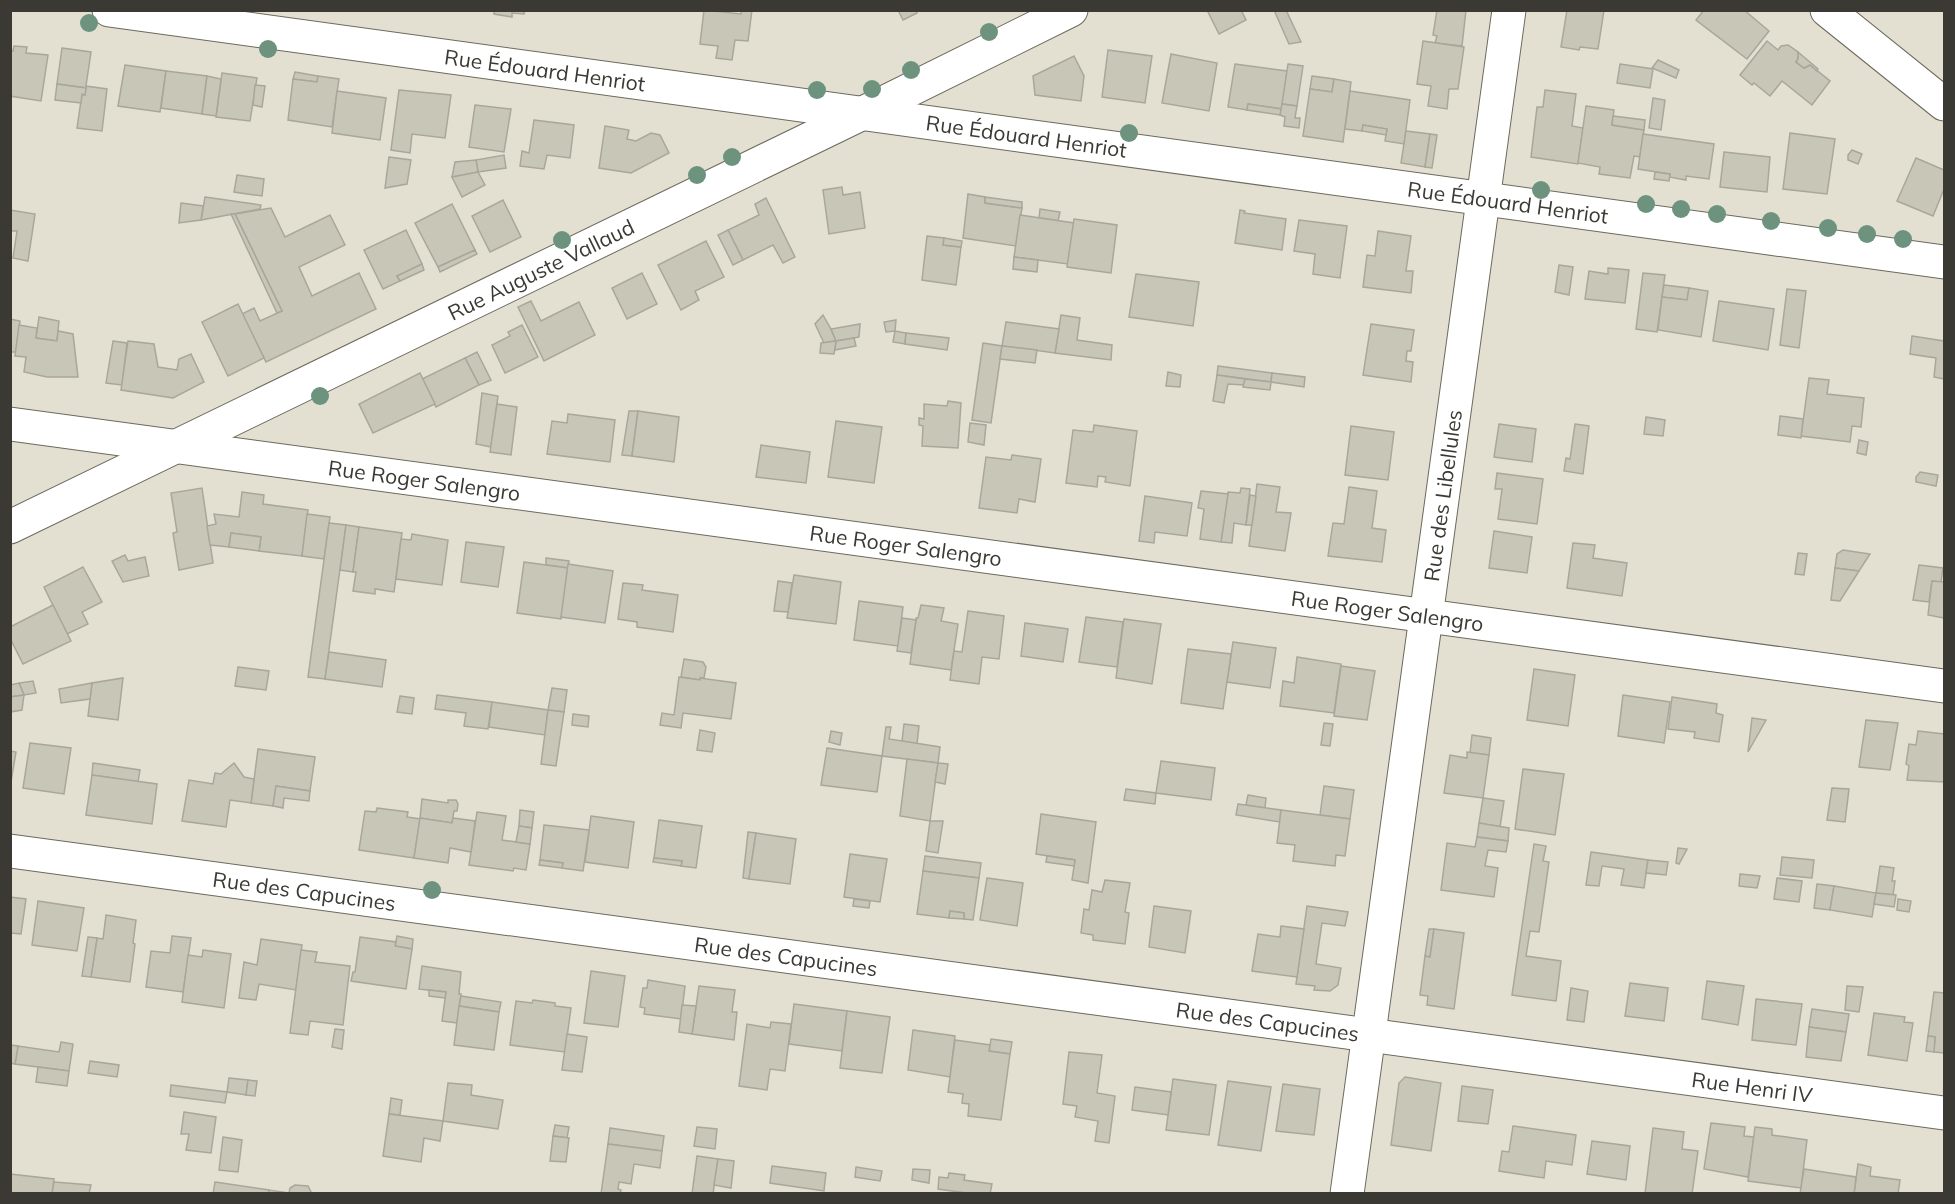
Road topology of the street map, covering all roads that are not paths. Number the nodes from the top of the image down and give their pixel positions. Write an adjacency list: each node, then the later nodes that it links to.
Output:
1 (109, 10): 6 (street, Rue Édouard Henriot)
2 (1071, 10): 6 (street, Rue Auguste Vallaud)
3 (1509, 10): 7 (street, Rue des Libellules)
4 (1827, 10): 5 (street)
5 (1944, 104)
6 (863, 113): 7 (street, Rue Édouard Henriot); 10 (street, Rue Auguste Vallaud)
7 (1483, 198): 8 (street, Rue Édouard Henriot); 12 (street, Rue des Libellules)
8 (1944, 262)
9 (10, 424): 10 (street, Rue Roger Salengro)
10 (176, 447): 11 (street, Rue Auguste Vallaud); 12 (street, Rue Roger Salengro)
11 (10, 528)
12 (1426, 615): 13 (street, Rue Roger Salengro); 15 (street, Rue des Libellules)
13 (1944, 686)
14 (10, 851): 15 (street, Rue des Capucines)
15 (1369, 1034): 16 (street, Rue des Capucines); 18 (street, Rue des Libellules)
16 (1561, 1060): 17 (street, Rue Henri IV)
17 (1944, 1113)
18 (1347, 1194)

